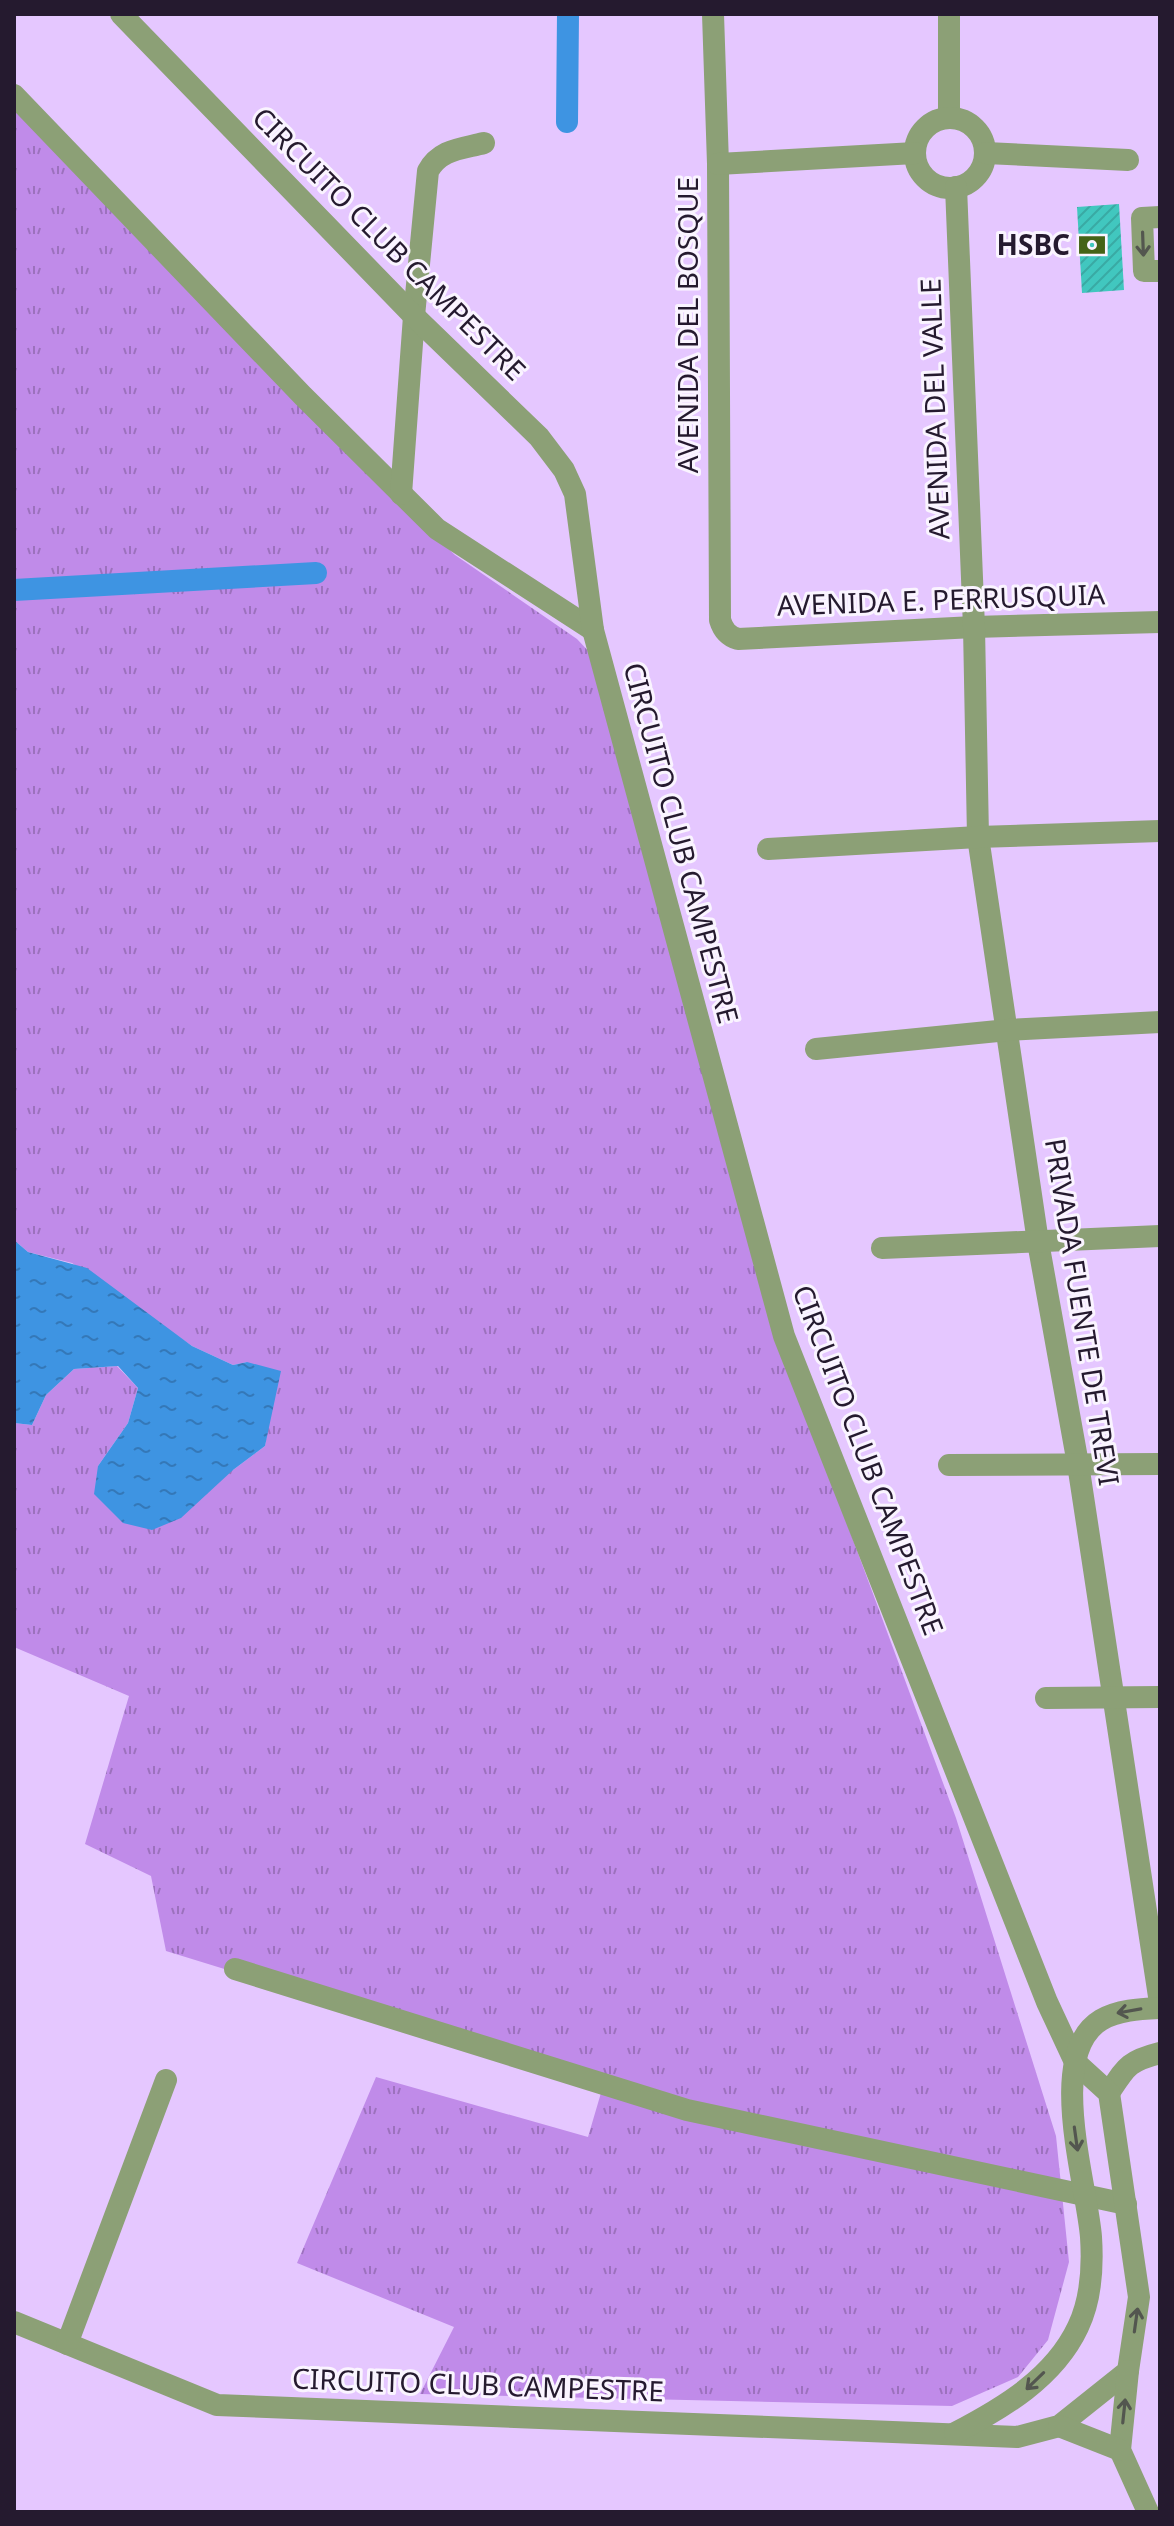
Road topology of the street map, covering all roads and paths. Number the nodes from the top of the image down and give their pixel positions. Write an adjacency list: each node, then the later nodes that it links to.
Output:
1 (121, 14): 14 (street, CIRCUITO CLUB CAMPESTRE)
2 (713, 14): 10 (street, AVENIDA DEL BOSQUE)
3 (949, 14): 5 (street)
4 (14, 95): 15 (street)
5 (949, 117): 7 (street); 8 (street)
6 (484, 143): 14 (street)
7 (915, 153): 10 (street); 11 (street)
8 (986, 153): 9 (street); 11 (street)
9 (1128, 160)
10 (718, 164): 19 (street, AVENIDA DEL BOSQUE)
11 (956, 187): 17 (street, AVENIDA DEL VALLE)
12 (1160, 217): 13 (street, one-way to 13)
13 (1160, 271)
14 (414, 316): 15 (street); 18 (street, CIRCUITO CLUB CAMPESTRE)
15 (401, 494): 18 (street)
16 (1160, 622): 17 (street, AVENIDA E. PERRUSQUIA)
17 (974, 627): 19 (street, AVENIDA E. PERRUSQUIA); 21 (street, PRIVADA FUENTE DE TREVI)
18 (593, 630): 38 (street, CIRCUITO CLUB CAMPESTRE)
19 (727, 634)
20 (1160, 831): 21 (street)
21 (978, 837): 22 (street); 24 (street, PRIVADA FUENTE DE TREVI)
22 (768, 849)
23 (1160, 1022): 24 (street)
24 (1008, 1030): 25 (street); 27 (street, PRIVADA FUENTE DE TREVI)
25 (816, 1049)
26 (1160, 1236): 27 (street)
27 (1038, 1242): 28 (street); 29 (street, PRIVADA FUENTE DE TREVI)
28 (882, 1248)
29 (1078, 1464): 30 (street); 31 (street); 34 (street, PRIVADA FUENTE DE TREVI)
30 (1160, 1464)
31 (949, 1465)
32 (1160, 1697): 34 (street)
33 (1046, 1698): 34 (street)
34 (1113, 1699): 36 (street, PRIVADA FUENTE DE TREVI)
35 (235, 1969): 41 (street)
36 (1160, 2006): 38 (street, one-way to 38)
37 (1160, 2053): 40 (street)
38 (1075, 2062): 40 (street, CIRCUITO CLUB CAMPESTRE); 41 (street, CIRCUITO CLUB CAMPESTRE, one-way to 41)
39 (166, 2080): 44 (street)
40 (1109, 2093): 42 (street)
41 (1084, 2194): 42 (street); 47 (street, CIRCUITO CLUB CAMPESTRE, one-way to 47)
42 (1126, 2204): 45 (street, one-way to 42)
43 (14, 2322): 44 (street, CIRCUITO CLUB CAMPESTRE)
44 (67, 2344): 47 (street, CIRCUITO CLUB CAMPESTRE)
45 (1128, 2371): 46 (street, CIRCUITO CLUB CAMPESTRE); 48 (street, one-way to 45)
46 (1059, 2426): 47 (street, CIRCUITO CLUB CAMPESTRE); 48 (street)
47 (955, 2433)
48 (1120, 2450): 49 (street)
49 (1148, 2512)

